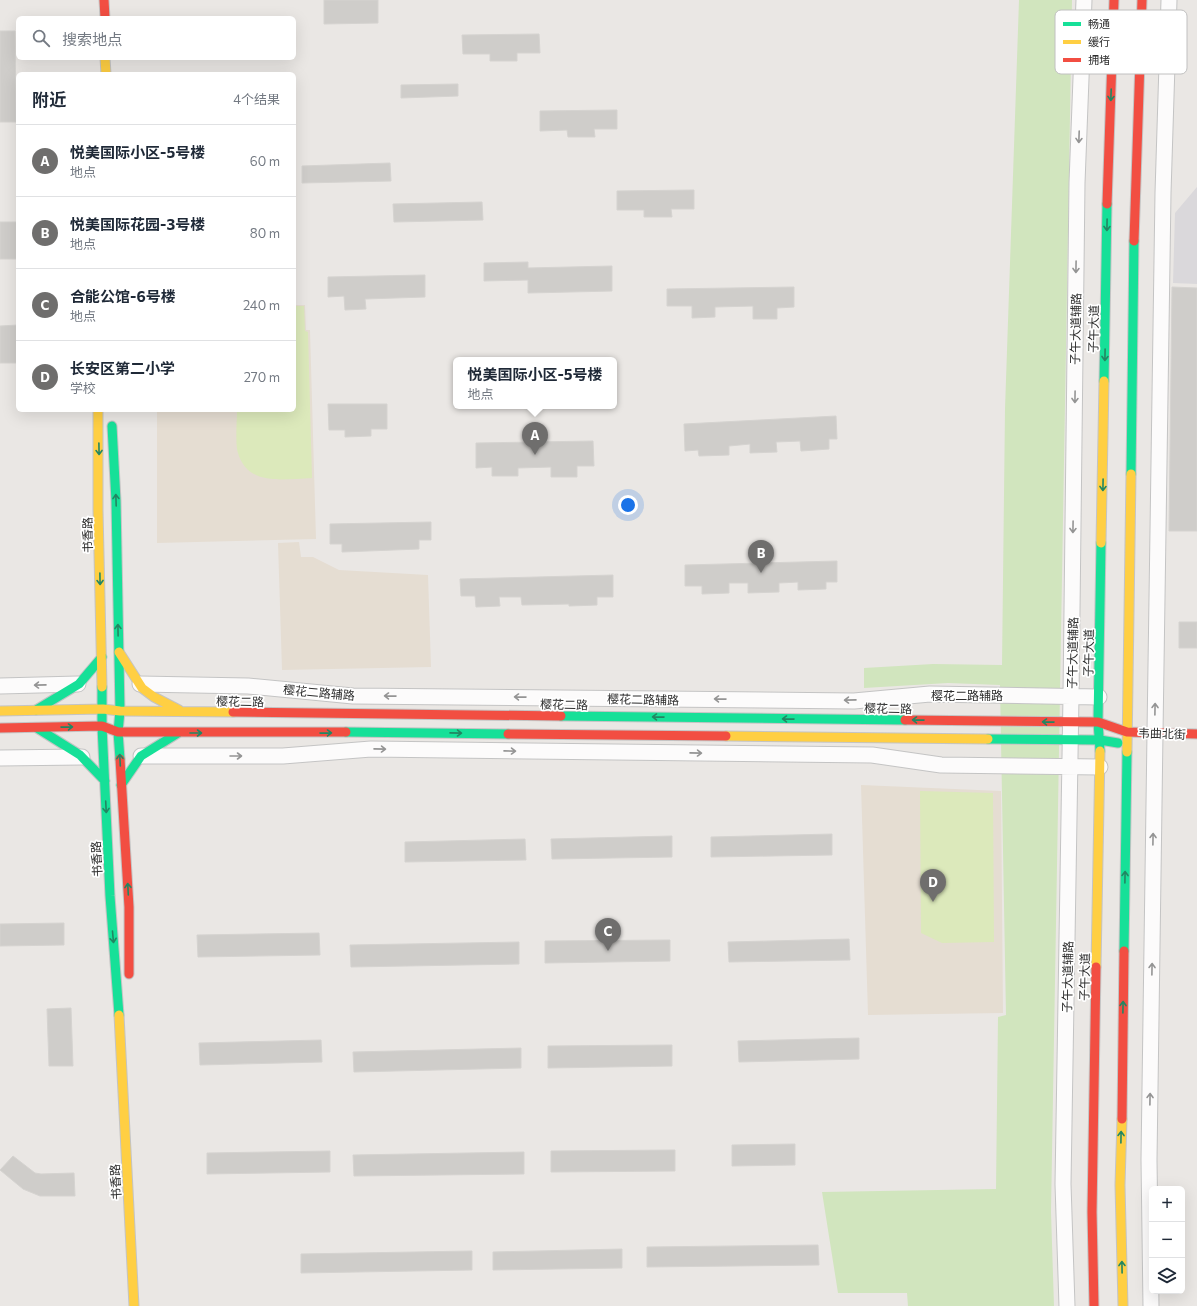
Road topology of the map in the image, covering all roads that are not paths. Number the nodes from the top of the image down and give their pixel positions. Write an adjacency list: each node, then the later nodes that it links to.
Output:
1 (104, 0): 10 (main road)
2 (1084, 0): 6 (street, 子午大道辅路, one-way to 6)
3 (1114, 0): 7 (main road, 子午大道, one-way to 7)
4 (1142, 0): 8 (main road)
5 (1169, 0): 9 (street, one-way to 5)
6 (1084, 10)
7 (1114, 10)
8 (1142, 10)
9 (1169, 10)
10 (105, 16)
11 (105, 60): 12 (main road)
12 (106, 72)
13 (1081, 74): 24 (street, 子午大道辅路, one-way to 24)
14 (1111, 74): 25 (main road, 子午大道, one-way to 25)
15 (1139, 74): 37 (main road)
16 (1167, 74): 42 (street, one-way to 16)
17 (98, 412): 20 (main road, 书香路, one-way to 20)
18 (112, 420): 19 (main road, one-way to 18)
19 (119, 652): 22 (main road); 29 (main road)
20 (102, 657): 21 (main road); 26 (main road, 书香路)
21 (79, 684): 23 (street, one-way to 23); 27 (main road)
22 (140, 684): 24 (street, 樱花二路辅路, one-way to 22); 30 (main road)
23 (0, 686)
24 (1071, 696): 25 (street, 樱花二路辅路); 31 (street, 子午大道辅路)
25 (1099, 697): 32 (main road, 子午大道)
26 (103, 709): 27 (main road, 樱花二路); 29 (main road, 樱花二路); 33 (main road, 书香路)
27 (34, 710): 28 (main road, 樱花二路)
28 (0, 711)
29 (120, 711): 30 (main road, 樱花二路); 36 (main road)
30 (184, 712): 31 (main road, 樱花二路, one-way to 30)
31 (1071, 722): 32 (main road, 樱花二路); 40 (street, 子午大道辅路)
32 (1098, 722): 37 (main road, 樱花二路); 41 (main road, 子午大道)
33 (102, 726): 35 (main road, one-way to 33); 36 (main road); 49 (main road, 书香路)
34 (0, 728): 35 (main road)
35 (37, 728): 46 (main road)
36 (118, 732): 38 (main road); 50 (main road, one-way to 36)
37 (1127, 732): 42 (main road, 韦曲北街); 43 (main road)
38 (178, 733): 40 (main road, one-way to 40); 44 (main road)
39 (1197, 734): 42 (main road, 韦曲北街)
40 (1070, 740): 41 (main road); 47 (street, 子午大道辅路)
41 (1100, 740): 43 (main road); 48 (main road, 子午大道)
42 (1154, 742): 56 (street, one-way to 42)
43 (1130, 744): 55 (main road, one-way to 43)
44 (141, 756): 47 (street, one-way to 47); 50 (main road)
45 (0, 758): 46 (street)
46 (82, 758): 49 (main road)
47 (1070, 767): 48 (street); 53 (street, 子午大道辅路)
48 (1100, 767): 54 (main road, 子午大道)
49 (105, 782): 52 (main road, 书香路, one-way to 52)
50 (121, 785): 51 (main road, one-way to 50)
51 (130, 987)
52 (134, 1306)
53 (1067, 1306)
54 (1094, 1306)
55 (1123, 1306)
56 (1151, 1306)

